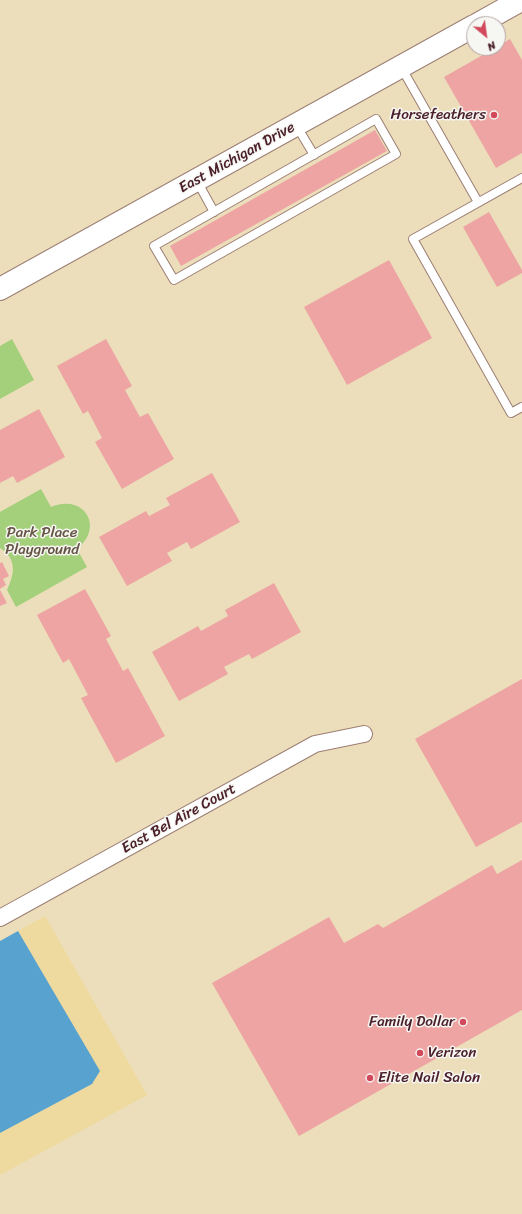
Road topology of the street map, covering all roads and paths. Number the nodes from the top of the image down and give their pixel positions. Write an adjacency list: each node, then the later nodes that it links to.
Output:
1 (521, 0): 2 (street)
2 (492, 16)
3 (466, 30): 4 (street, East Michigan Drive)
4 (401, 66): 5 (street, East Michigan Drive); 9 (lane)
5 (296, 125): 6 (lane); 8 (street, East Michigan Drive)
6 (314, 155): 10 (lane); 10 (lane)
7 (522, 178): 9 (lane)
8 (197, 180): 10 (lane); 11 (street, East Michigan Drive)
9 (478, 202): 12 (lane)
10 (214, 212)
11 (0, 289)
12 (522, 407)
13 (364, 734): 14 (street, East Bel Aire Court)
14 (0, 918)

